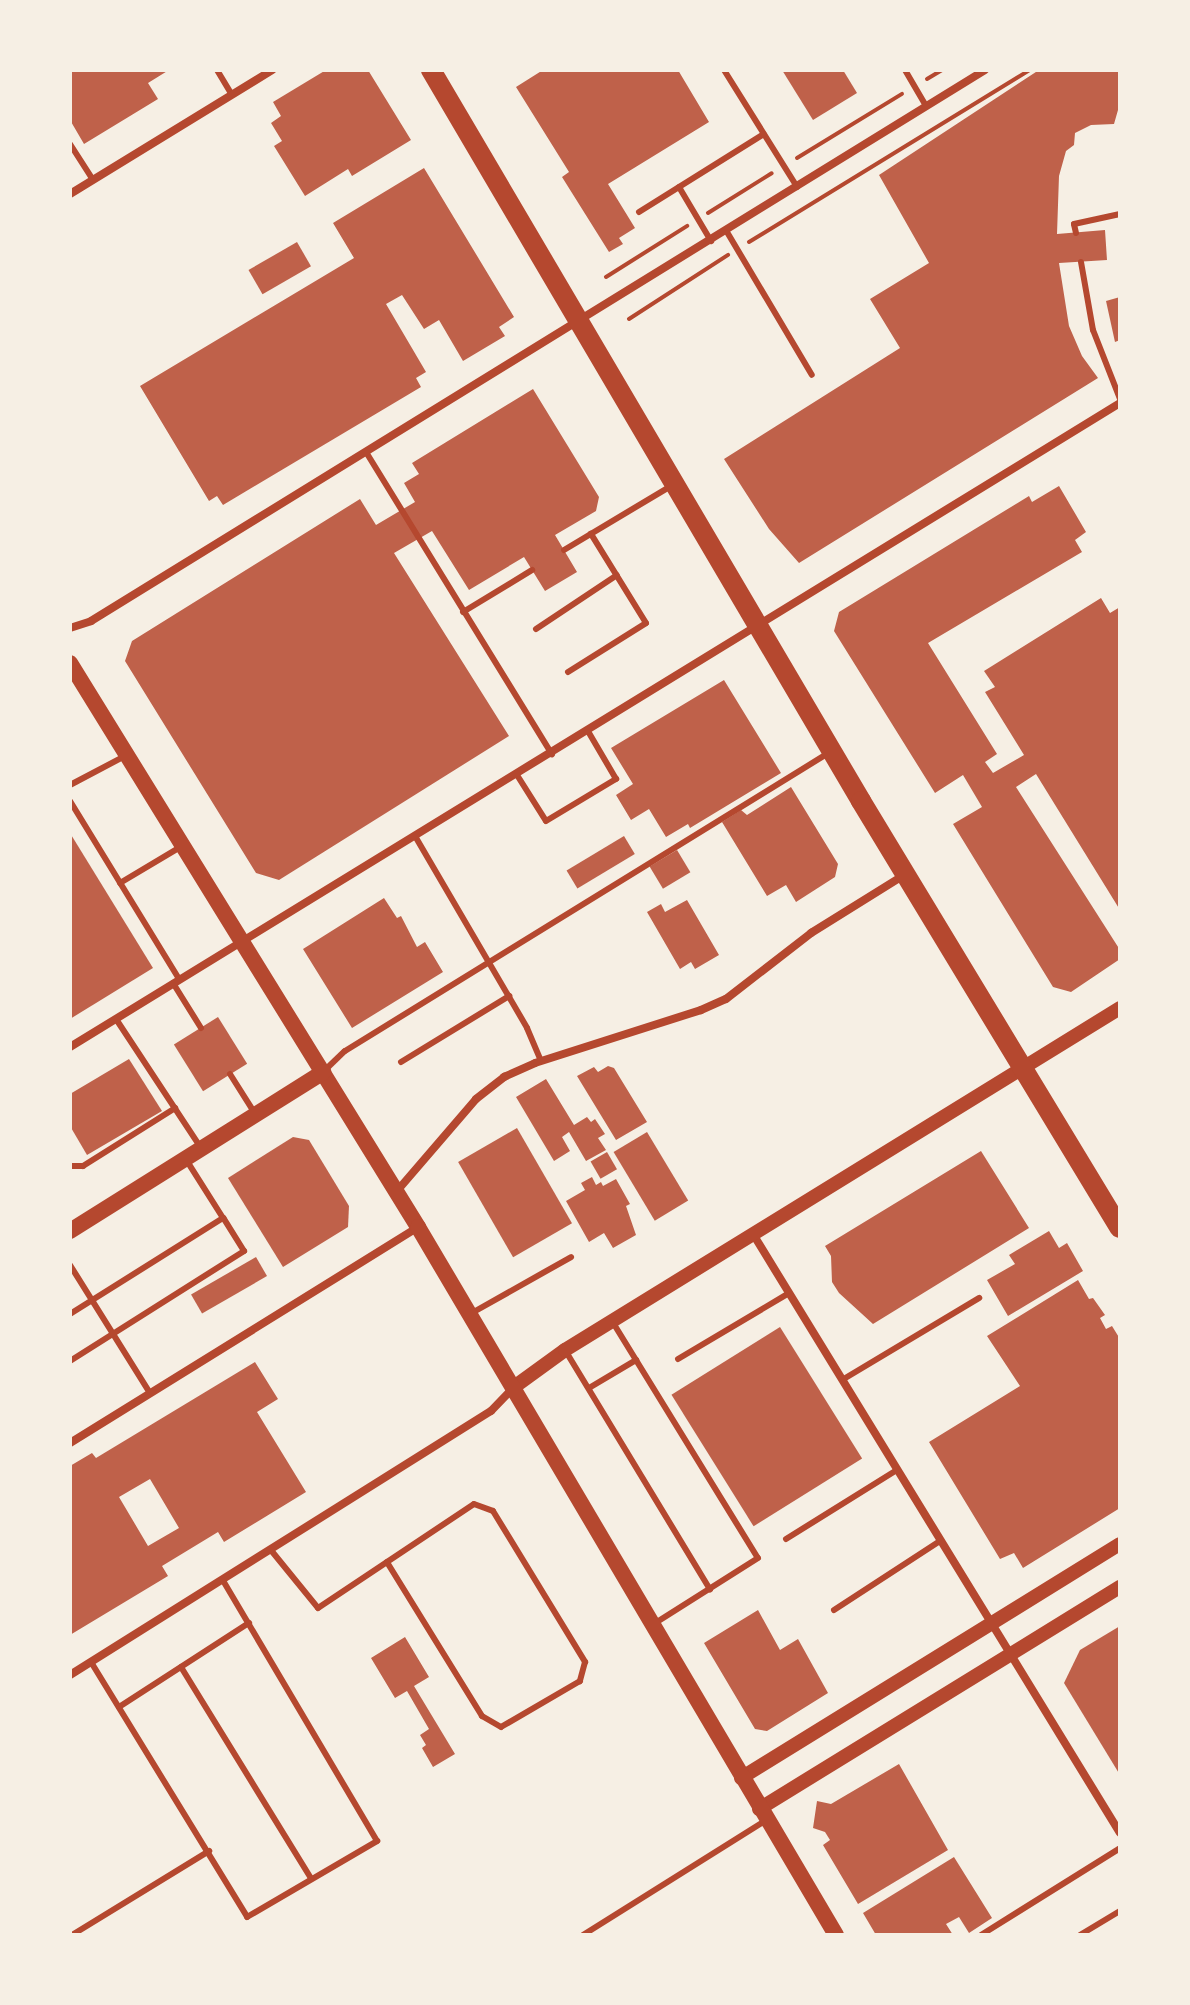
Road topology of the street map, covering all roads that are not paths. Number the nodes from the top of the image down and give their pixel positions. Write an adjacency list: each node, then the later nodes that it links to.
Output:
1 (217, 70): 7 (lane)
2 (272, 70): 7 (street)
3 (431, 70): 21 (main road)
4 (724, 70): 9 (lane)
5 (905, 70): 8 (lane)
6 (985, 70): 8 (street)
7 (232, 95): 11 (street)
8 (926, 106): 13 (street)
9 (764, 134): 12 (lane); 13 (lane)
10 (70, 144): 11 (lane)
11 (93, 180): 14 (street)
12 (679, 187): 15 (lane); 19 (lane)
13 (797, 187): 17 (street)
14 (70, 194)
15 (639, 212)
16 (1120, 214): 18 (lane)
17 (727, 232): 19 (street); 22 (lane)
18 (1076, 233)
19 (711, 241): 21 (street)
20 (1081, 262): 23 (lane)
21 (579, 322): 24 (street); 25 (main road)
22 (812, 375)
23 (1120, 401): 31 (street)
24 (366, 452): 30 (lane); 32 (street)
25 (675, 484): 26 (lane); 31 (main road)
26 (591, 534): 27 (lane); 29 (lane)
27 (564, 550)
28 (532, 570): 30 (lane)
29 (617, 575): 33 (lane); 35 (lane)
30 (463, 612): 38 (lane)
31 (759, 627): 36 (street); 37 (main road)
32 (70, 628)
33 (536, 629)
34 (70, 663): 39 (main road)
35 (568, 672)
36 (588, 731): 38 (street); 40 (lane)
37 (831, 751): 45 (main road); 48 (lane)
38 (552, 754): 40 (street)
39 (127, 755): 41 (lane); 44 (main road)
40 (517, 775): 43 (street)
41 (70, 785)
42 (70, 801): 46 (lane)
43 (415, 836): 47 (street); 48 (lane)
44 (182, 846): 46 (lane); 47 (main road)
45 (905, 874): 55 (street); 57 (main road)
46 (120, 883): 49 (lane)
47 (242, 941): 49 (street); 59 (main road)
48 (489, 962): 50 (lane); 59 (lane)
49 (176, 981): 52 (street); 53 (lane)
50 (509, 996): 55 (lane); 56 (lane)
51 (1120, 1008): 57 (street)
52 (116, 1019): 54 (street); 58 (lane)
53 (201, 1028)
54 (70, 1047)
55 (541, 1061): 67 (street)
56 (401, 1062)
57 (1022, 1068): 70 (main road); 72 (street)
58 (150, 1071): 61 (lane); 62 (lane)
59 (323, 1072): 63 (main road); 67 (main road)
60 (230, 1074): 63 (lane)
61 (140, 1077)
62 (175, 1108): 64 (lane); 66 (lane)
63 (255, 1114): 64 (main road)
64 (201, 1148): 65 (main road)
65 (185, 1158): 68 (lane); 71 (main road)
66 (70, 1166)
67 (396, 1191): 69 (main road)
68 (223, 1218): 77 (lane); 81 (lane)
69 (418, 1227): 79 (main road); 89 (street)
70 (1120, 1228)
71 (70, 1231)
72 (753, 1234): 75 (street); 80 (street)
73 (571, 1257): 79 (lane)
74 (70, 1265): 77 (lane)
75 (789, 1293): 83 (lane); 86 (street)
76 (979, 1298): 86 (lane)
77 (92, 1300): 78 (lane); 81 (lane)
78 (70, 1314)
79 (470, 1314): 87 (main road)
80 (612, 1321): 82 (street); 84 (lane)
81 (113, 1334): 85 (lane); 89 (lane)
82 (565, 1350): 87 (street); 88 (lane)
83 (678, 1359)
84 (636, 1360): 88 (lane); 99 (lane)
85 (70, 1361)
86 (842, 1380): 91 (street)
87 (514, 1387): 95 (street); 103 (main road)
88 (589, 1388): 99 (lane)
89 (150, 1393): 90 (street)
90 (70, 1443)
91 (897, 1470): 92 (lane); 93 (street)
92 (786, 1539)
93 (940, 1541): 100 (lane); 102 (street)
94 (1120, 1544): 102 (street)
95 (270, 1549): 96 (lane); 97 (street)
96 (387, 1562): 96 (lane)
97 (222, 1579): 101 (lane); 105 (street)
98 (1120, 1587): 104 (street)
99 (710, 1589): 103 (lane)
100 (834, 1610)
101 (249, 1623): 106 (lane); 114 (lane)
102 (990, 1624): 104 (street); 109 (street)
103 (651, 1626): 109 (main road)
104 (1010, 1655): 110 (street); 111 (street)
105 (91, 1662): 107 (street); 108 (lane)
106 (181, 1667): 108 (lane); 114 (lane)
107 (70, 1675)
108 (119, 1707): 113 (lane)
109 (741, 1778): 110 (main road)
110 (763, 1815): 117 (lane); 118 (main road)
111 (1120, 1833)
112 (1120, 1848): 119 (lane)
113 (209, 1851): 114 (lane); 116 (lane)
114 (311, 1878)
115 (1120, 1911): 120 (lane)
116 (72, 1935)
117 (583, 1935)
118 (836, 1935)
119 (981, 1935)
120 (1080, 1935)

